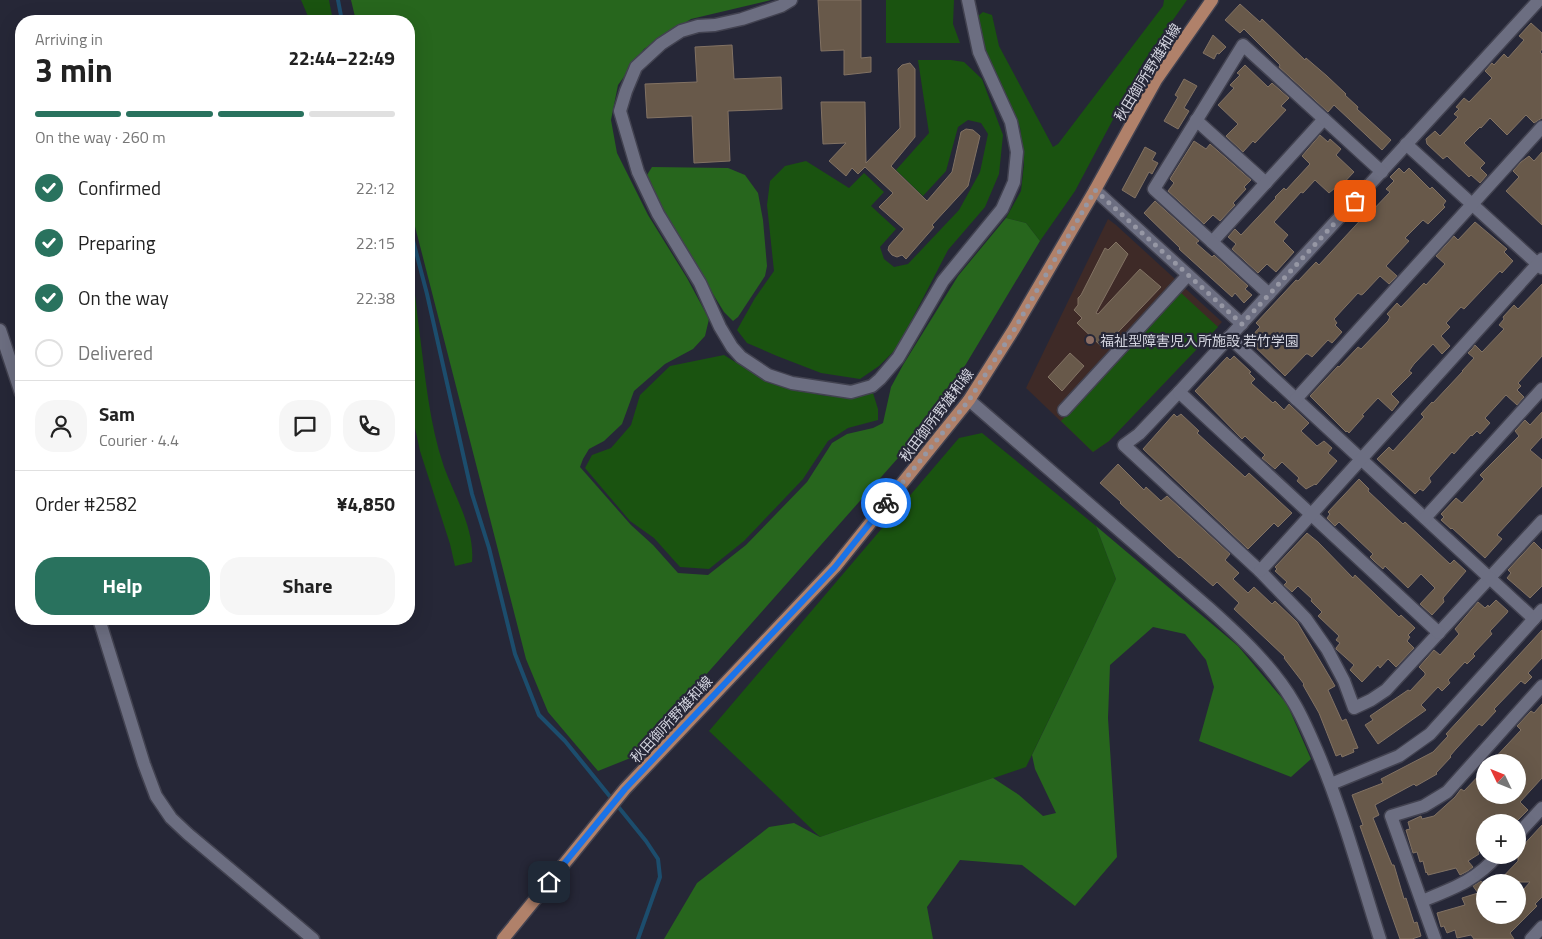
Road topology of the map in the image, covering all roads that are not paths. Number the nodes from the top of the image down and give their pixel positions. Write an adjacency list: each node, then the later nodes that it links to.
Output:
1 (791, 0): 2 (street)
2 (968, 0)
3 (1212, 0): 11 (main road, 秋田御所野雄和線)
4 (1539, 0): 8 (street)
5 (1324, 119): 6 (street); 9 (street); 10 (street)
6 (1196, 120): 10 (street); 13 (street)
7 (1542, 127): 12 (street)
8 (1406, 144): 9 (street); 12 (street)
9 (1382, 172): 16 (street)
10 (1266, 183): 13 (street)
11 (1095, 190): 15 (street); 24 (main road, 秋田御所野雄和線)
12 (1472, 204): 14 (street); 23 (street)
13 (1212, 242): 16 (street)
14 (1541, 264): 26 (street)
15 (1188, 275): 17 (street); 25 (street)
16 (1269, 294): 17 (street)
17 (1242, 324): 19 (street)
18 (0, 330): 20 (street)
19 (1229, 337): 21 (street); 23 (street)
20 (15, 375)
21 (1179, 392): 27 (street); 30 (street)
22 (1540, 396): 28 (street)
23 (1296, 399): 26 (street)
24 (969, 400): 36 (street); 43 (main road, 秋田御所野雄和線)
25 (1064, 410)
26 (1361, 458): 27 (street); 28 (street)
27 (1311, 514): 30 (street); 34 (street)
28 (1426, 518): 31 (street)
29 (1542, 521): 31 (street)
30 (1260, 571): 34 (street)
31 (1490, 578): 32 (street); 34 (street)
32 (1538, 615): 36 (street)
33 (101, 625): 42 (street)
34 (1440, 633)
35 (1541, 690): 40 (street)
36 (1331, 784): 44 (street)
37 (1542, 808): 38 (street)
38 (1526, 825)
39 (1490, 864): 40 (street)
40 (1422, 901): 45 (street)
41 (1542, 927): 46 (street)
42 (313, 939)
43 (503, 939)
44 (1380, 939)
45 (1436, 939)
46 (1531, 939)

